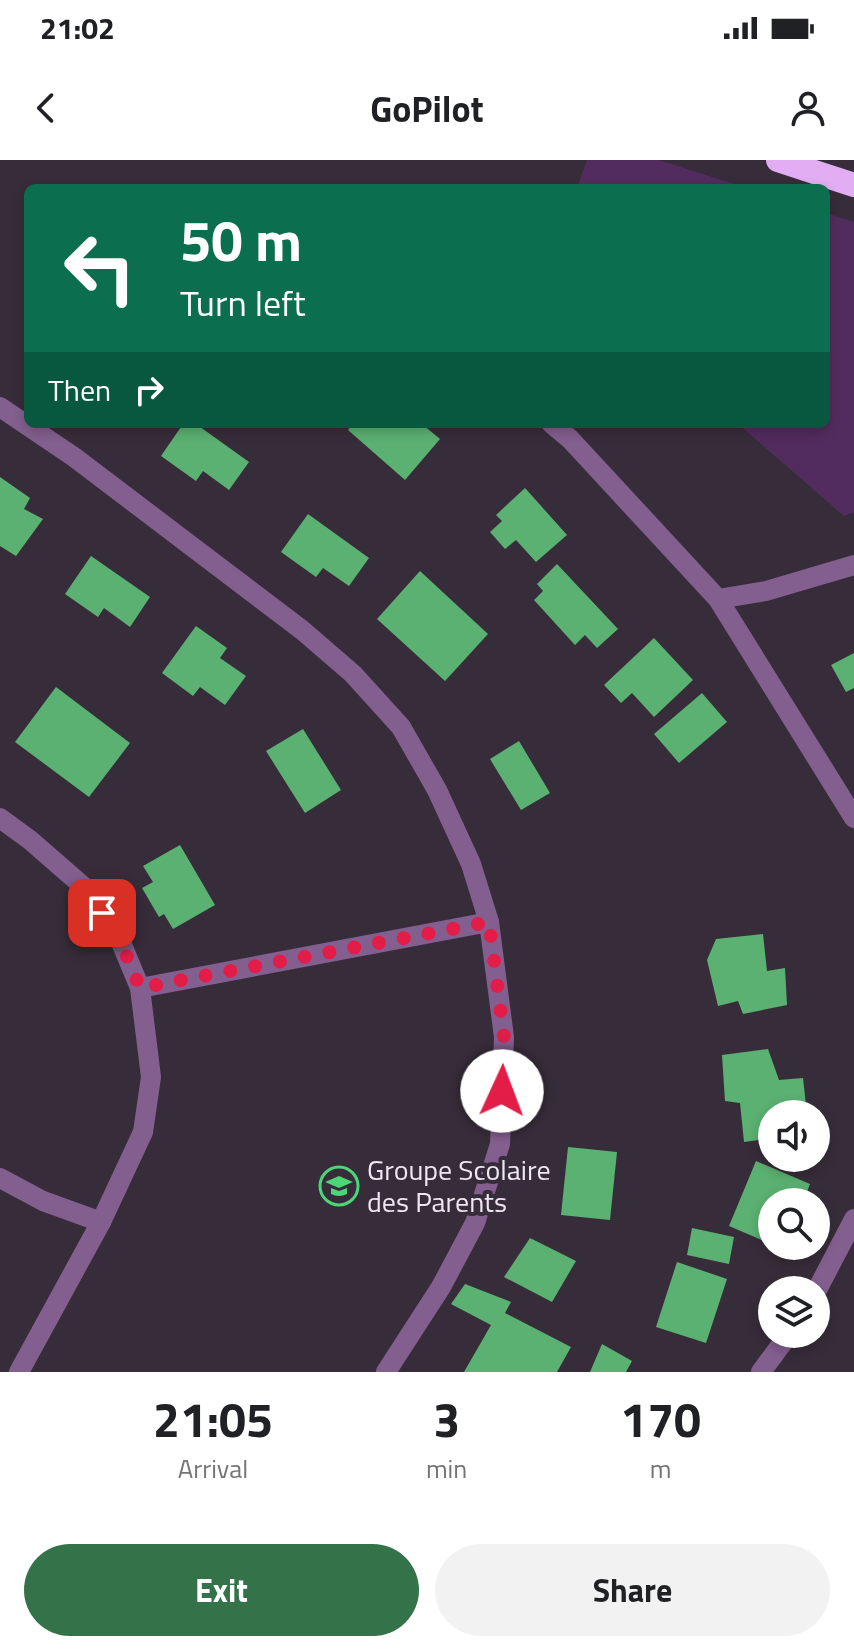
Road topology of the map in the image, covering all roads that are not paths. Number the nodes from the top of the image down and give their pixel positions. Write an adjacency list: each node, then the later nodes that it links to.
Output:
1 (778, 160): 2 (highway)
2 (854, 185)
3 (24, 406): 4 (street)
4 (2, 409): 5 (street)
5 (24, 424)
6 (30, 428): 12 (street)
7 (557, 428): 9 (street)
8 (854, 565): 9 (street)
9 (718, 599): 11 (street)
10 (0, 818): 13 (street)
11 (854, 818)
12 (489, 922): 13 (street); 20 (street)
13 (140, 988): 16 (street)
14 (0, 1178): 16 (street)
15 (854, 1219): 17 (street)
16 (101, 1222): 19 (street)
17 (824, 1276)
18 (779, 1348): 21 (street)
19 (19, 1372)
20 (386, 1372)
21 (761, 1372)

